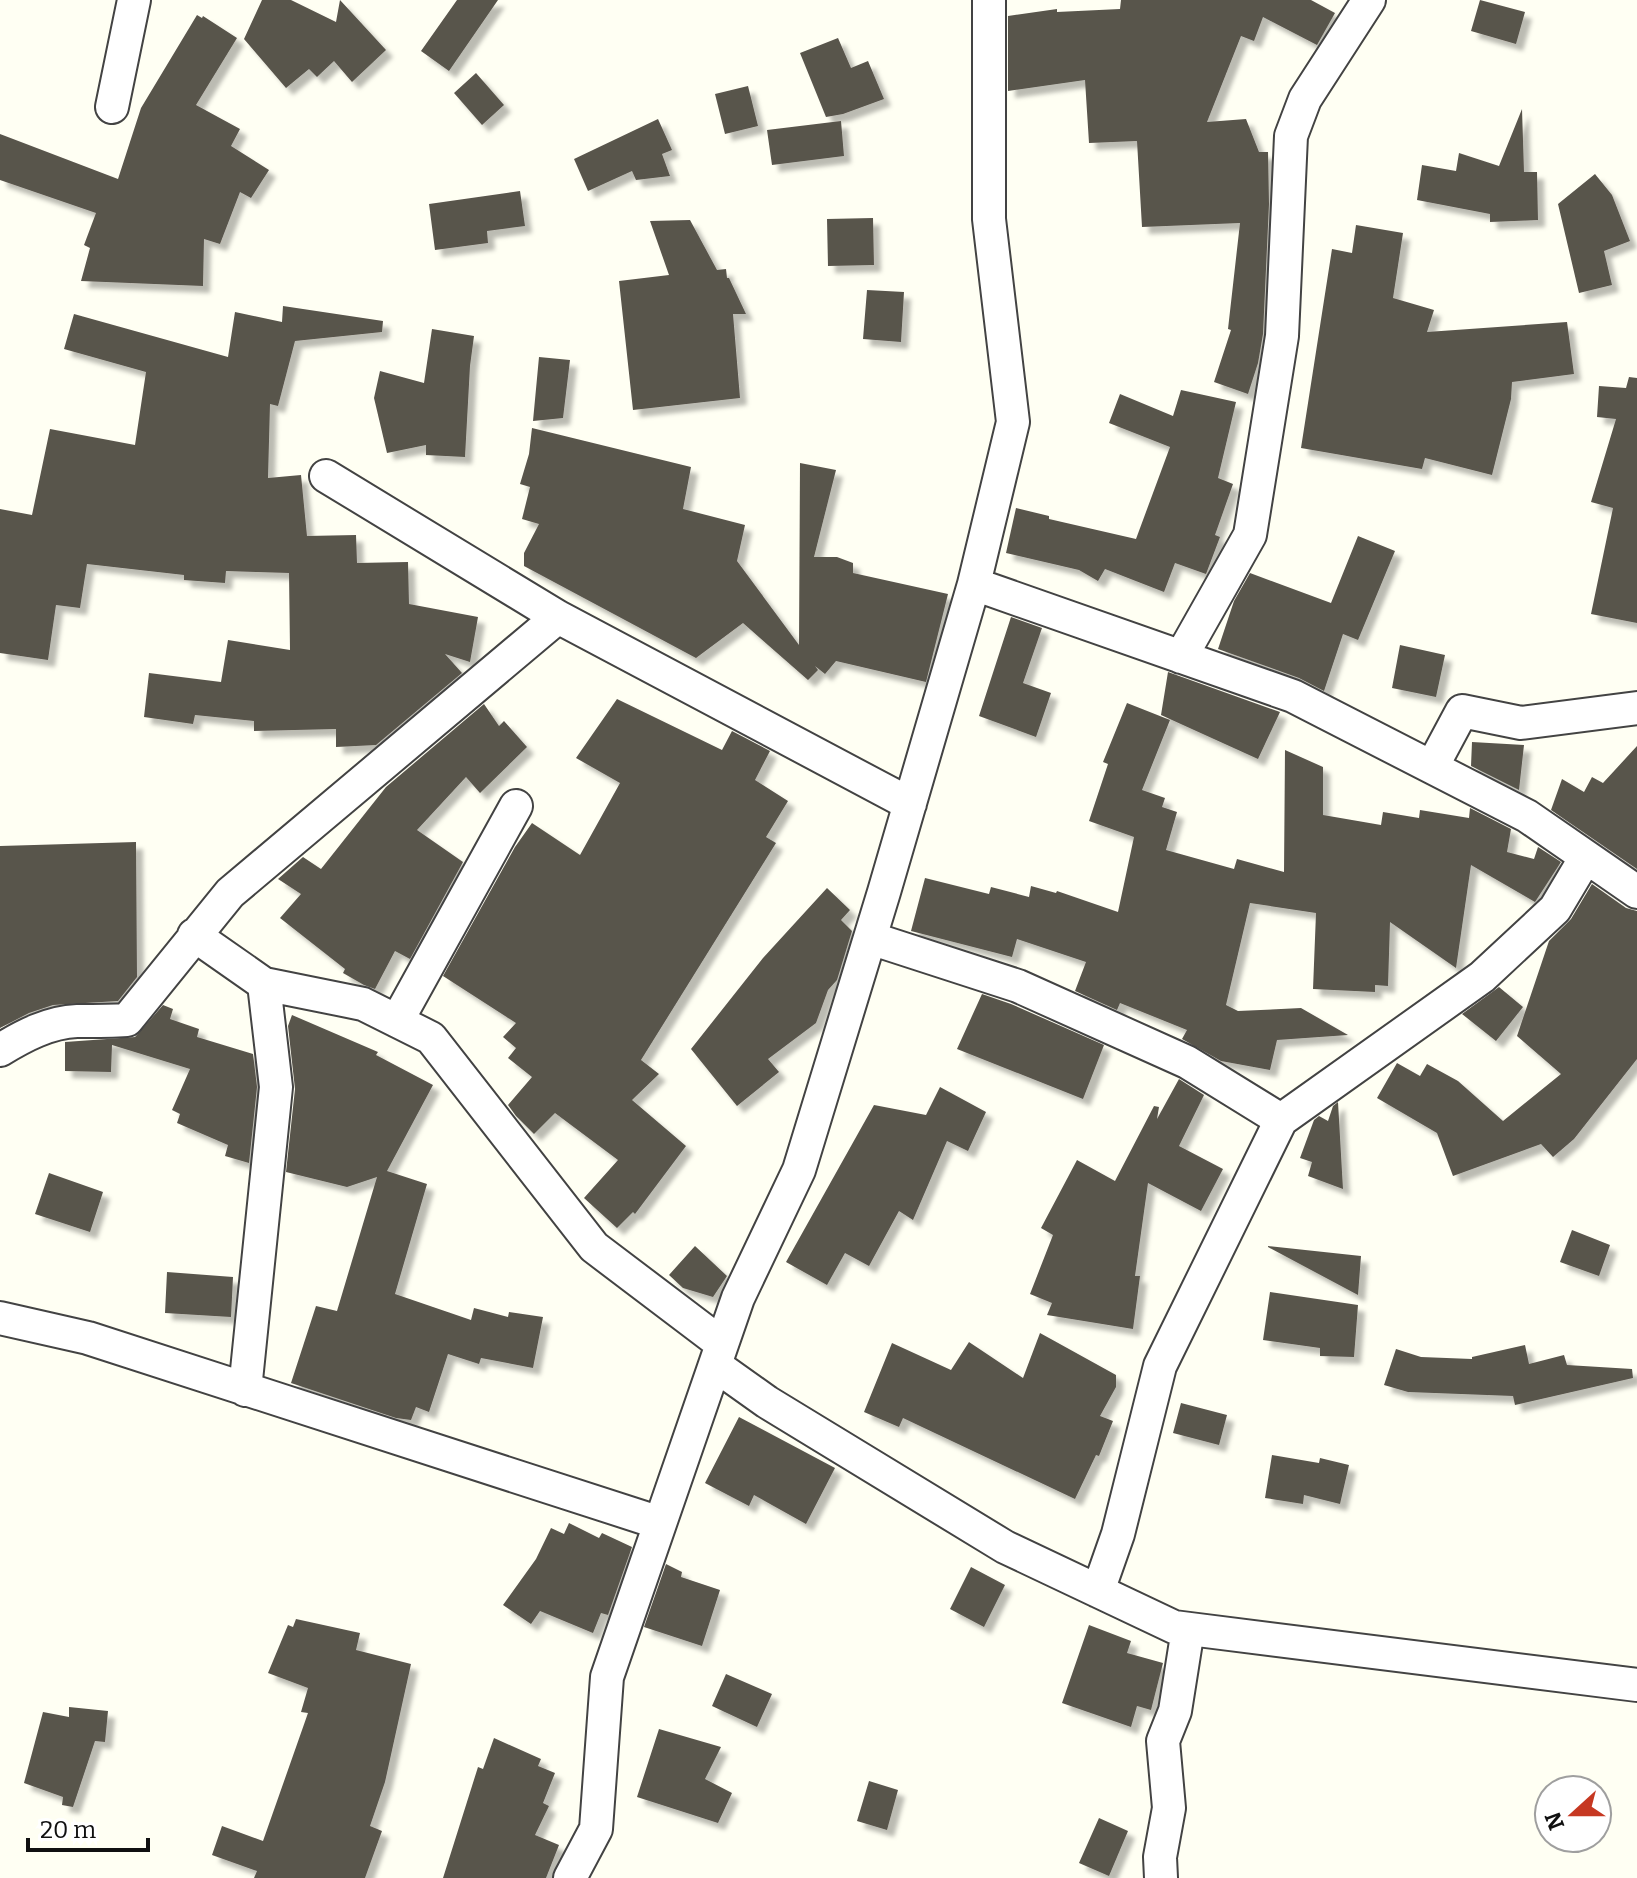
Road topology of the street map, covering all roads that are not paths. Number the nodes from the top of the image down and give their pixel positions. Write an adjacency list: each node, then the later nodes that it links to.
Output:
1 (134, 0): 4 (street)
2 (989, 0): 6 (street)
3 (1369, 0): 8 (street)
4 (112, 107)
5 (326, 476): 7 (street)
6 (974, 584): 8 (street); 11 (street)
7 (558, 617): 11 (street); 15 (street)
8 (1181, 657): 10 (street)
9 (1637, 708): 10 (street)
10 (1432, 767): 13 (street)
11 (910, 804): 16 (street)
12 (516, 806): 18 (street)
13 (1586, 857): 14 (street); 20 (street)
14 (1637, 892)
15 (194, 935): 17 (street); 19 (street)
16 (870, 938): 20 (street); 22 (street)
17 (264, 984): 18 (street); 23 (street)
18 (397, 1021): 22 (street)
19 (0, 1050)
20 (1281, 1120): 25 (street)
21 (0, 1318): 23 (street)
22 (718, 1355): 24 (street); 25 (street)
23 (245, 1390): 24 (street)
24 (660, 1523): 28 (street)
25 (1098, 1591): 26 (street)
26 (1188, 1629): 27 (street); 29 (street)
27 (1637, 1685)
28 (570, 1878)
29 (1161, 1878)

